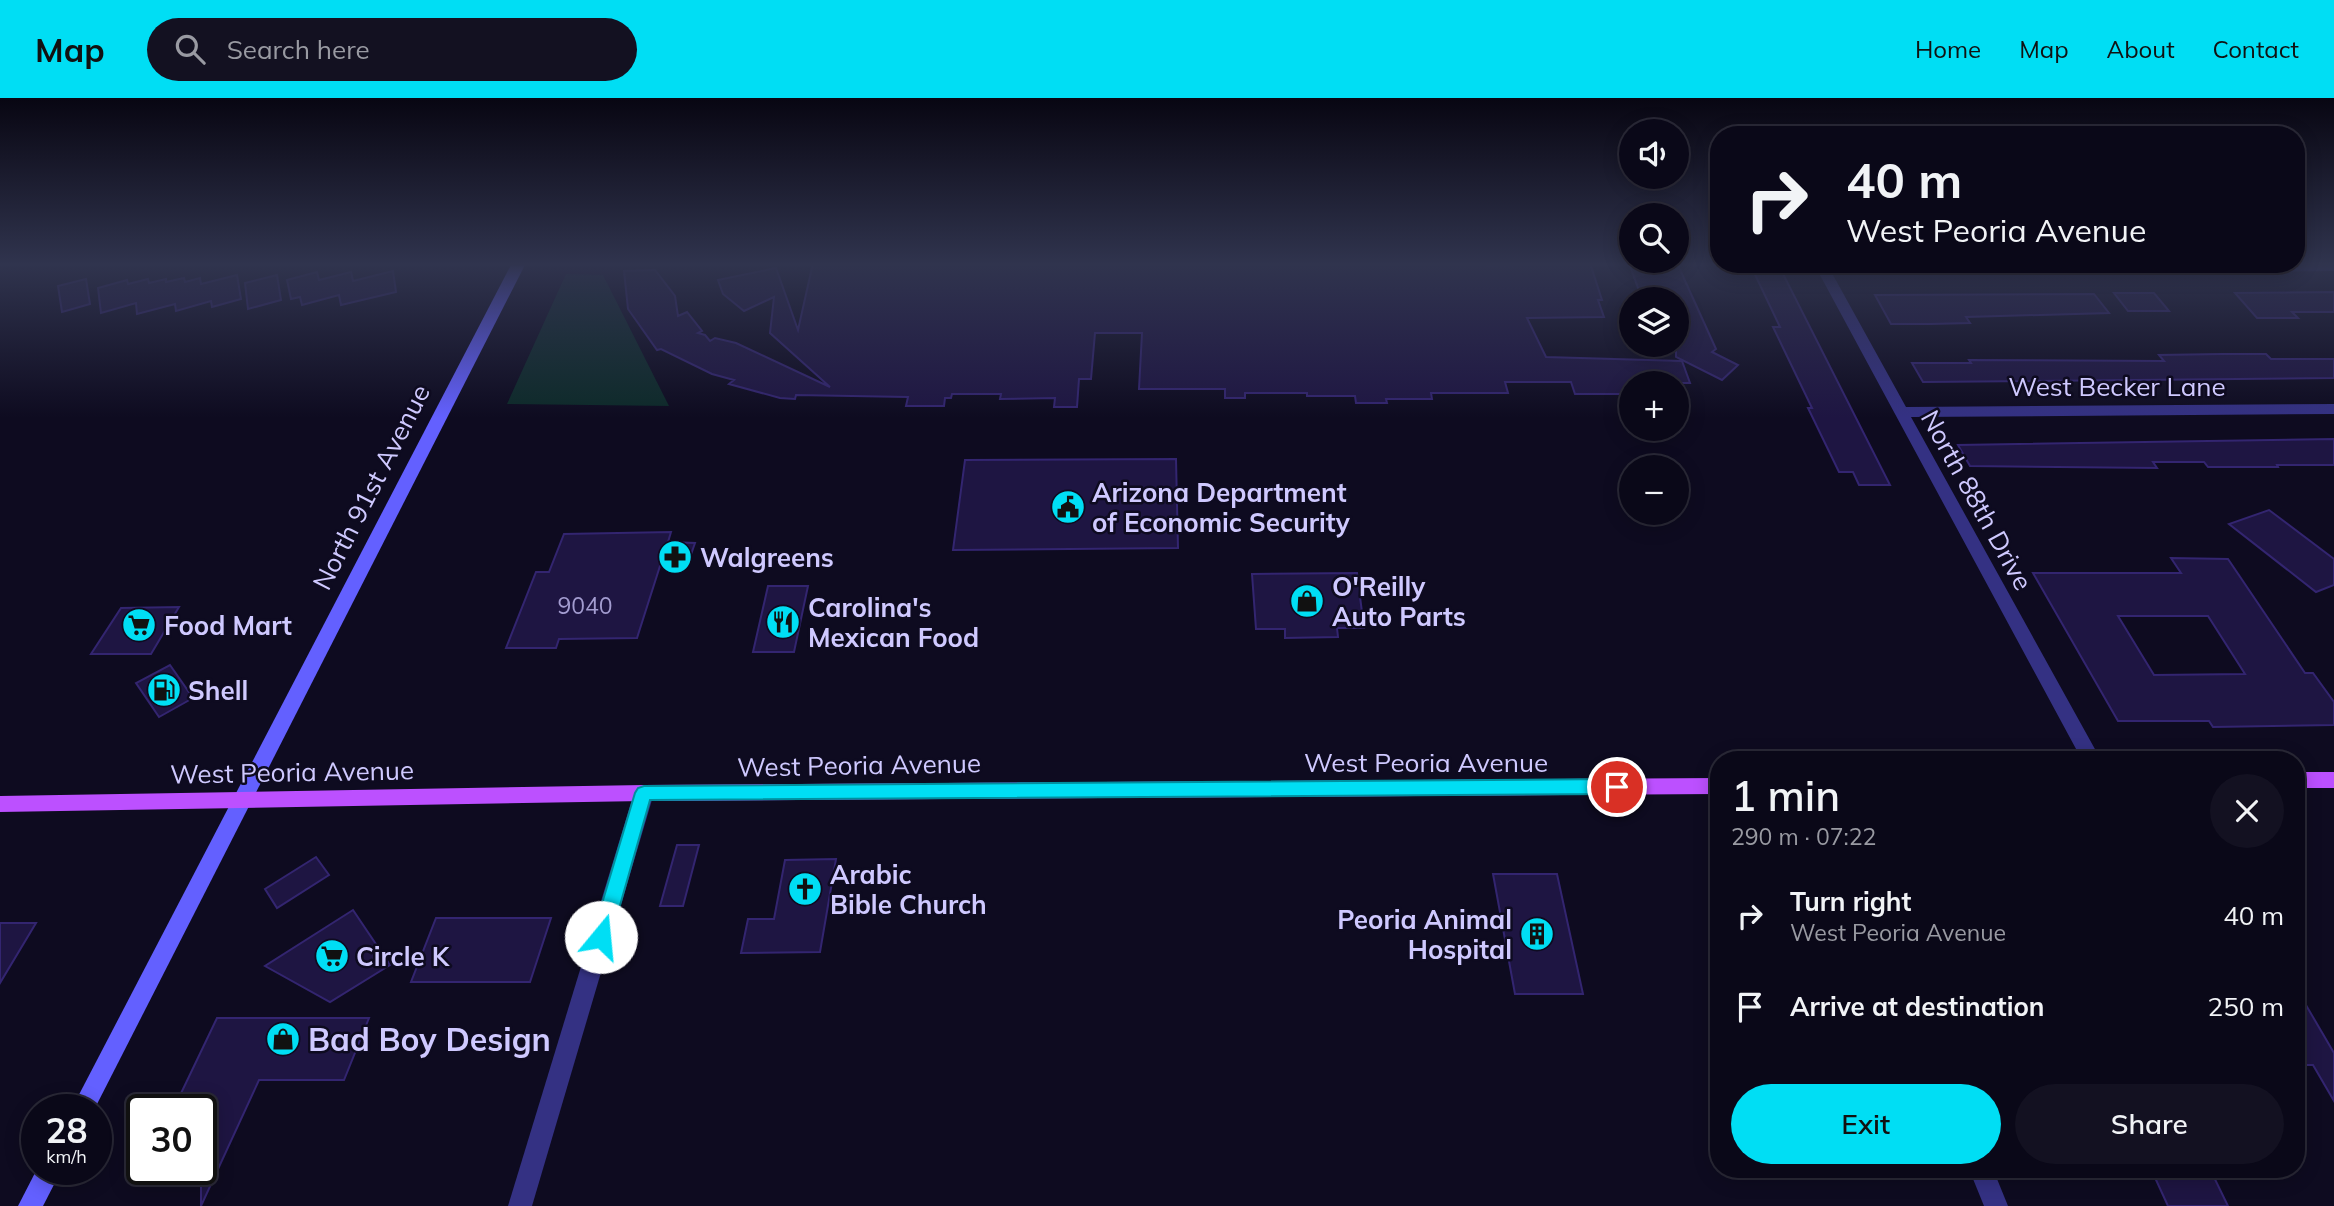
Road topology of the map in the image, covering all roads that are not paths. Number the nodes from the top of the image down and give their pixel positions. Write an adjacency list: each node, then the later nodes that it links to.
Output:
1 (492, 315): 10 (main road, North 91st Avenue)
2 (1847, 315): 4 (street, North 88th Drive)
3 (2334, 409): 4 (street, West Becker Lane)
4 (1900, 412): 5 (street, North 88th Drive)
5 (2087, 751)
6 (2305, 780): 7 (main road)
7 (2334, 780)
8 (1710, 786): 9 (main road, West Peoria Avenue)
9 (644, 793): 10 (main road, West Peoria Avenue); 16 (street)
10 (242, 799): 11 (main road, West Peoria Avenue); 12 (main road, North 91st Avenue)
11 (0, 804)
12 (90, 1094)
13 (1985, 1178): 17 (street)
14 (41, 1185): 15 (main road)
15 (30, 1206)
16 (520, 1206)
17 (1996, 1206)

